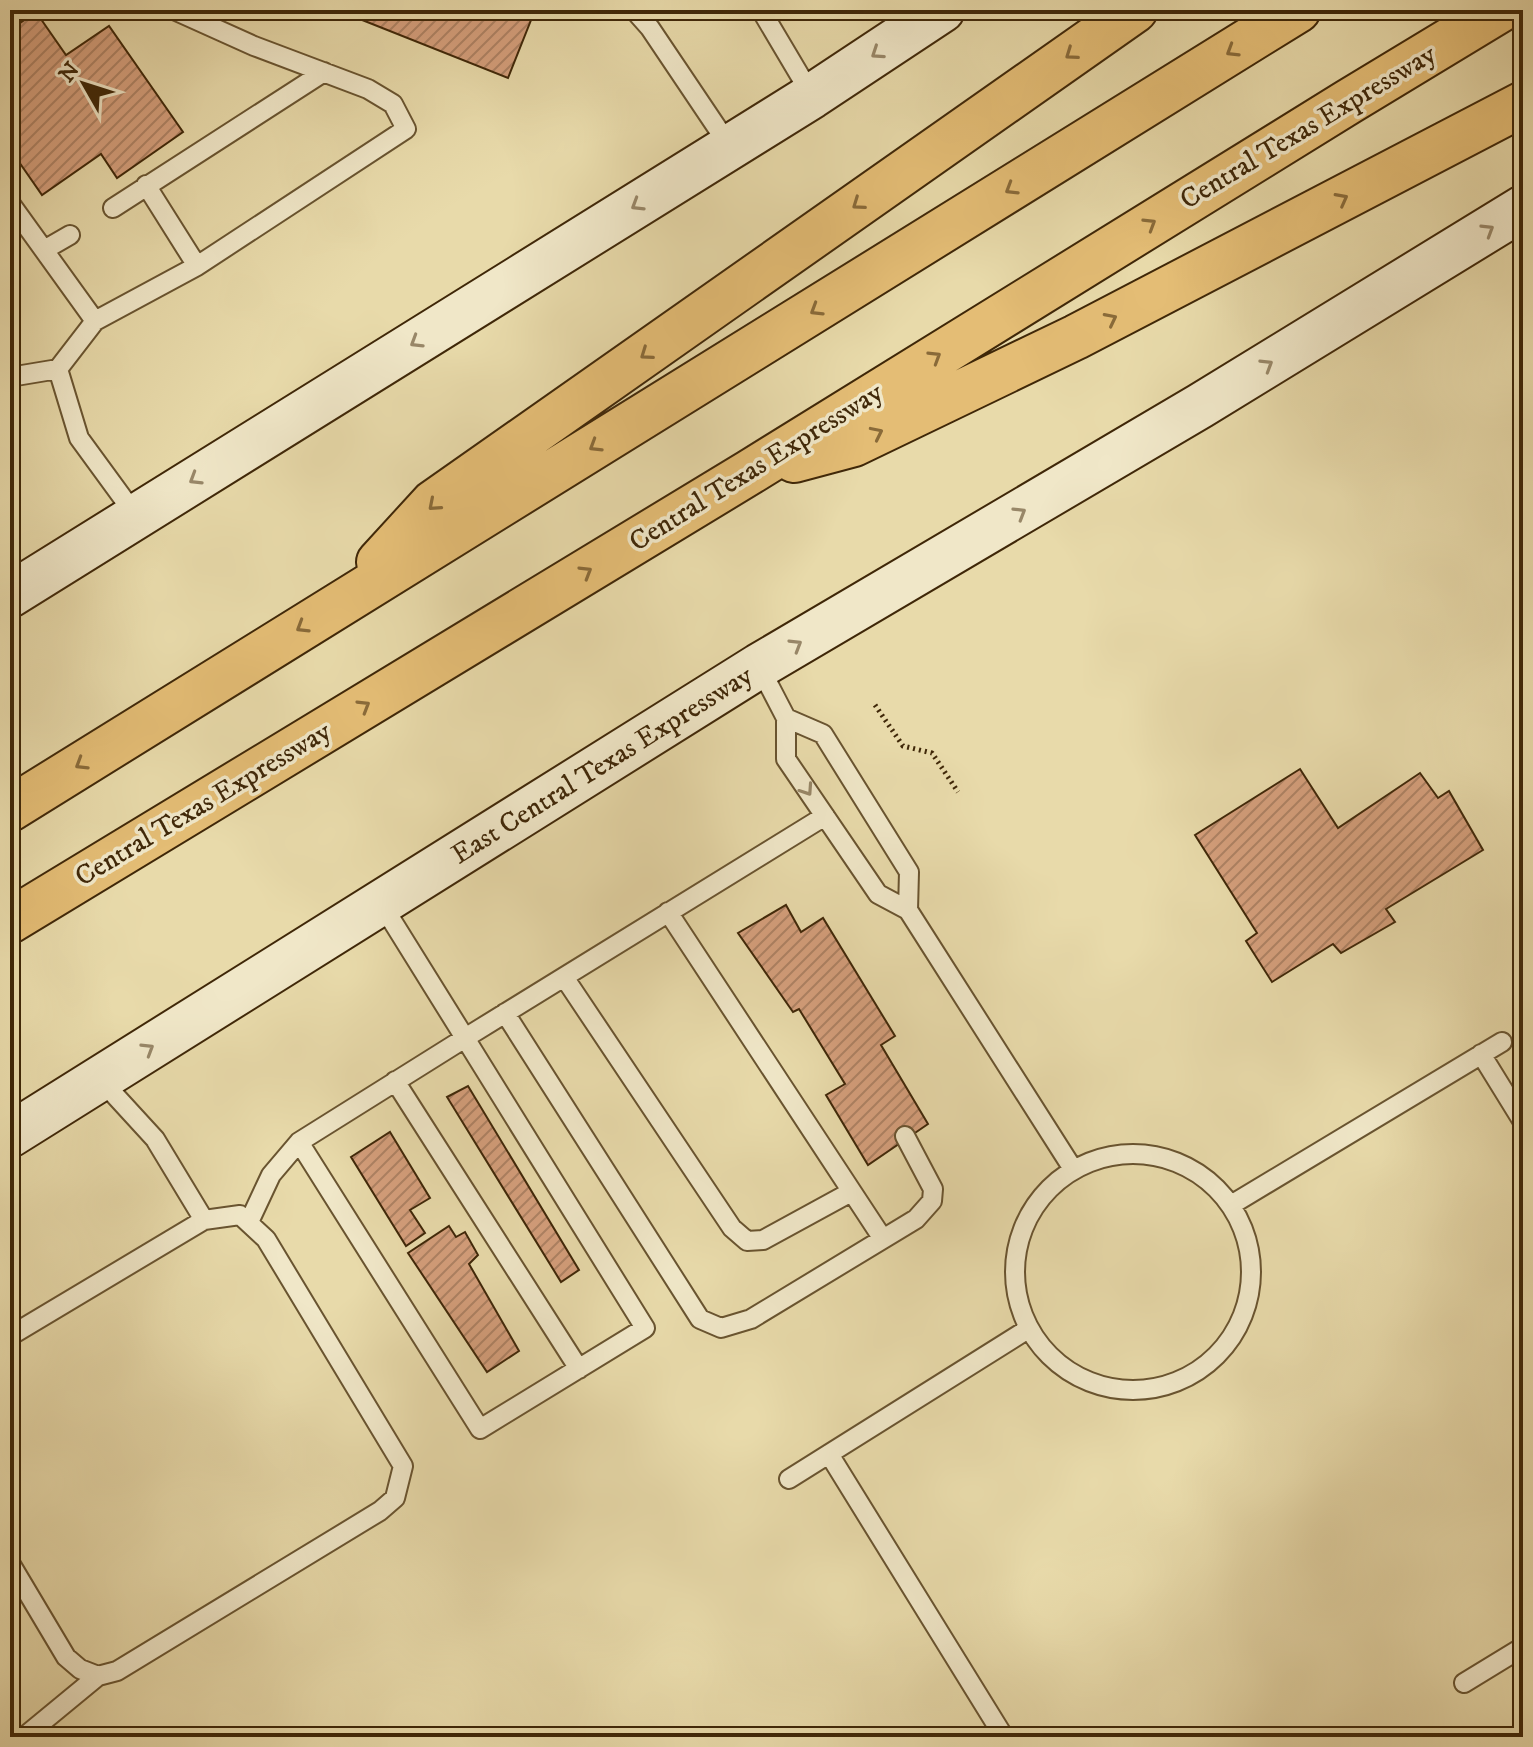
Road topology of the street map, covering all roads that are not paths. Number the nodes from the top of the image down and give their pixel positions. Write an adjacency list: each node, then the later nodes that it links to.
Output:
1 (174, 10): 8 (lane)
2 (634, 10): 11 (lane)
3 (761, 10): 9 (lane)
4 (942, 10): 9 (main road, one-way to 9)
5 (1135, 10): 25 (highway, one-way to 25)
6 (1298, 10): 25 (highway, one-way to 25)
7 (1500, 10): 22 (highway, Central Texas Expressway, one-way to 7)
8 (324, 72): 12 (lane); 18 (lane)
9 (812, 96): 11 (main road)
10 (1523, 104): 22 (highway, one-way to 10)
11 (716, 156): 23 (main road, one-way to 23)
12 (146, 185): 14 (lane); 18 (lane)
13 (10, 203): 17 (lane)
14 (113, 208)
15 (1523, 208): 26 (main road, East Central Texas Expressway, one-way to 15)
16 (70, 235): 17 (lane)
17 (44, 250): 19 (lane)
18 (197, 266): 19 (lane)
19 (95, 321): 20 (lane)
20 (58, 369): 21 (lane); 23 (lane)
21 (10, 377)
22 (750, 472): 33 (highway, Central Texas Expressway, one-way to 22)
23 (136, 516): 24 (main road)
24 (10, 595)
25 (343, 601): 28 (highway, one-way to 28)
26 (759, 666): 27 (lane); 30 (main road, East Central Texas Expressway)
27 (786, 718): 29 (lane, one-way to 29); 31 (lane)
28 (10, 809)
29 (825, 816): 31 (lane); 32 (lane)
30 (381, 903): 36 (lane); 39 (main road, East Central Texas Expressway, one-way to 30)
31 (908, 910): 45 (lane)
32 (668, 912): 34 (lane); 46 (lane)
33 (10, 921)
34 (564, 977): 35 (lane); 46 (lane)
35 (505, 1013): 36 (lane); 50 (lane)
36 (465, 1038): 40 (lane); 53 (lane)
37 (1502, 1042): 38 (lane)
38 (1481, 1054): 41 (lane); 47 (lane)
39 (100, 1079): 42 (main road, East Central Texas Expressway); 48 (lane)
40 (395, 1081): 44 (lane); 53 (lane)
41 (1523, 1122)
42 (10, 1135)
43 (905, 1136): 50 (lane)
44 (299, 1142): 49 (lane); 53 (lane)
45 (1073, 1169): 47 (lane); 51 (lane)
46 (851, 1192): 50 (lane)
47 (1231, 1205): 51 (lane)
48 (204, 1220): 49 (lane); 52 (lane)
49 (249, 1222): 58 (lane)
50 (883, 1239)
51 (1028, 1329): 54 (lane)
52 (10, 1336)
53 (579, 1369)
54 (829, 1454): 55 (lane); 61 (lane)
55 (789, 1479)
56 (10, 1563): 58 (lane)
57 (1523, 1647): 59 (lane)
58 (98, 1676): 60 (lane)
59 (1464, 1683)
60 (24, 1737)
61 (1004, 1737)

